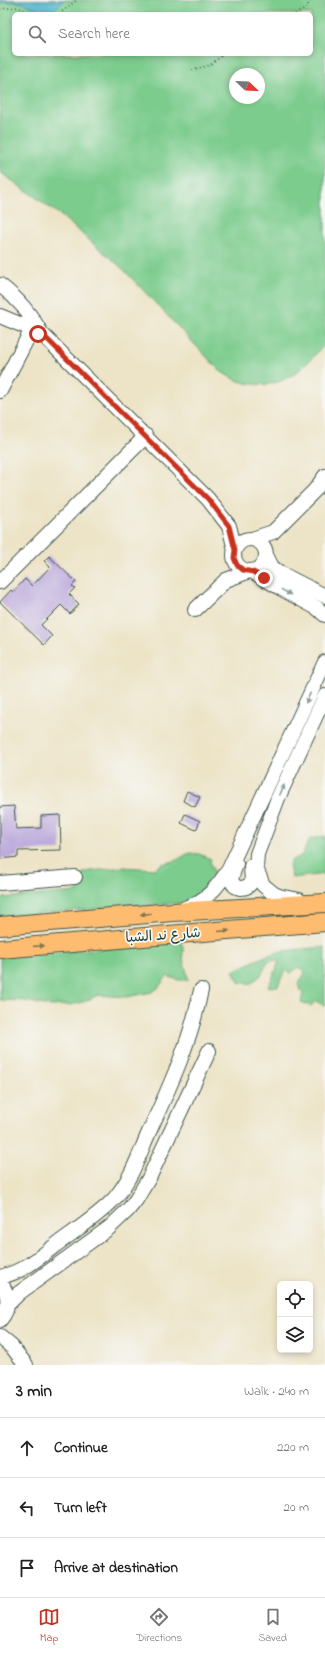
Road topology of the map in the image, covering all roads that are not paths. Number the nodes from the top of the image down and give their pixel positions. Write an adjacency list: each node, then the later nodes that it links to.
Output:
1 (0, 285): 2 (street)
2 (14, 297): 3 (street); 4 (street)
3 (0, 316): 4 (street)
4 (41, 333): 5 (street); 6 (street)
5 (0, 391)
6 (146, 436): 8 (street); 15 (street)
7 (325, 476): 9 (street)
8 (229, 526): 10 (street); 11 (street)
9 (273, 532): 10 (street); 12 (street)
10 (251, 539): 11 (street); 12 (street)
11 (234, 554): 13 (street); 14 (street)
12 (267, 556): 13 (street); 16 (street)
13 (250, 572): 14 (street); 18 (street, one-way to 18)
14 (226, 580): 17 (street)
15 (0, 582)
16 (325, 596)
17 (195, 610)
18 (325, 615)
19 (325, 655): 20 (street)
20 (325, 663): 22 (street, one-way to 22)
21 (325, 696): 23 (street, one-way to 21)
22 (251, 819): 23 (street); 27 (street)
23 (267, 826): 26 (street)
24 (75, 877): 25 (street)
25 (0, 883)
26 (319, 903): 27 (main road, شارع ند الشبا)
27 (173, 912): 29 (main road, شارع ند الشبا, one-way to 29)
28 (325, 922): 30 (main road, شارع ند الشبا, one-way to 28)
29 (0, 926)
30 (0, 949)
31 (201, 990): 33 (street)
32 (209, 1051): 35 (street)
33 (0, 1277)
34 (0, 1283): 35 (street)
35 (5, 1312): 37 (street)
36 (0, 1337): 37 (street)
37 (12, 1347): 38 (street)
38 (26, 1365)

